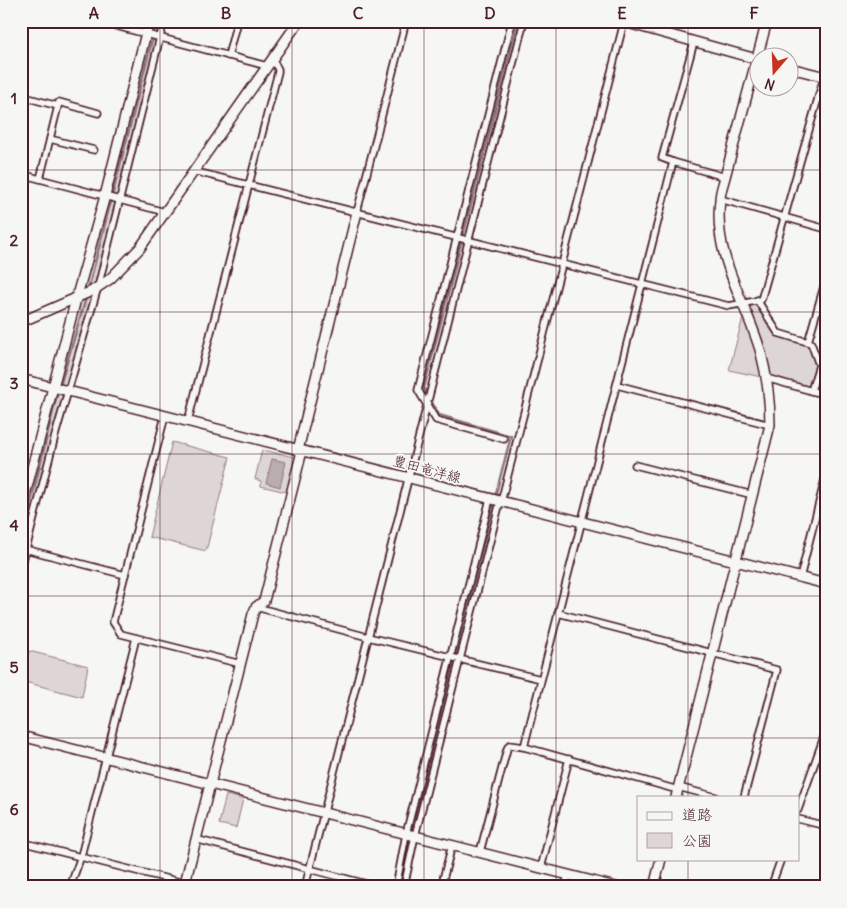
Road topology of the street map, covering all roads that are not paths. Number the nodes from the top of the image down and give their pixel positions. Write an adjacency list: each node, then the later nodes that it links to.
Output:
1 (96, 21): 12 (street)
2 (149, 21): 12 (street)
3 (164, 21): 13 (street)
4 (237, 21): 16 (street)
5 (299, 21): 18 (street)
6 (406, 21): 37 (street)
7 (512, 21): 40 (street)
8 (524, 21): 41 (street)
9 (767, 21): 15 (street)
10 (621, 22): 11 (street); 42 (street)
11 (639, 24): 14 (street)
12 (145, 34): 13 (street); 33 (street)
13 (160, 38): 16 (street); 35 (street)
14 (694, 42): 17 (street); 27 (street)
15 (761, 48)
16 (228, 56): 18 (street)
17 (750, 58)
18 (270, 62): 28 (street); 32 (street)
19 (800, 71): 20 (street)
20 (825, 77): 38 (street)
21 (750, 88): 30 (street)
22 (21, 96): 23 (street)
23 (58, 106): 24 (street); 25 (street)
24 (98, 113)
25 (50, 139): 26 (street); 31 (street)
26 (94, 150)
27 (672, 162): 30 (street); 44 (street)
28 (193, 171): 32 (street); 36 (street)
29 (21, 174): 31 (street)
30 (725, 177): 34 (street)
31 (40, 179): 33 (street)
32 (249, 184): 37 (street); 60 (street)
33 (105, 196): 35 (street); 46 (street)
34 (720, 199): 38 (street); 48 (street)
35 (119, 200): 36 (street); 45 (street)
36 (165, 212): 45 (street)
37 (357, 212): 40 (street); 63 (street)
38 (784, 218): 39 (street); 47 (street)
39 (826, 229)
40 (458, 238): 41 (street); 58 (street)
41 (468, 240): 42 (street); 58 (street)
42 (562, 264): 44 (street); 68 (street)
43 (826, 279): 50 (street)
44 (642, 285): 48 (street); 53 (street)
45 (98, 286): 46 (street); 55 (street)
46 (76, 299): 49 (street); 54 (street)
47 (757, 300): 48 (street); 50 (street)
48 (742, 303): 51 (street)
49 (21, 322)
50 (808, 342): 56 (street)
51 (766, 378): 56 (street); 61 (street)
52 (21, 380): 54 (street, 豊田竜洋線)
53 (617, 385): 61 (street); 70 (street)
54 (54, 388): 55 (street, 豊田竜洋線); 69 (street)
55 (67, 391): 59 (street, 豊田竜洋線); 71 (street)
56 (811, 391): 57 (street)
57 (826, 395)
58 (426, 406): 62 (street); 66 (street)
59 (165, 416): 60 (street, 豊田竜洋線); 74 (street)
60 (188, 421): 63 (street, 豊田竜洋線)
61 (770, 425): 67 (street)
62 (504, 439)
63 (300, 450): 66 (street, 豊田竜洋線); 77 (street)
64 (635, 465): 67 (street)
65 (826, 475): 75 (street)
66 (408, 478): 68 (street, 豊田竜洋線); 79 (street)
67 (753, 495): 72 (street)
68 (496, 501): 70 (street, 豊田竜洋線); 82 (street); 83 (street)
69 (21, 510)
70 (581, 522): 72 (street, 豊田竜洋線); 78 (street)
71 (24, 548): 73 (street); 74 (street)
72 (736, 560): 75 (street, 豊田竜洋線); 81 (street)
73 (21, 569)
74 (125, 575): 80 (street)
75 (800, 578): 76 (street, 豊田竜洋線)
76 (826, 584)
77 (256, 608): 79 (street); 84 (street)
78 (558, 613): 81 (street); 85 (street)
79 (368, 637): 82 (street); 96 (street)
80 (136, 638): 84 (street); 89 (street)
81 (712, 652): 92 (street); 94 (street)
82 (451, 657): 83 (street); 99 (street)
83 (459, 659): 85 (street); 99 (street)
84 (241, 664): 91 (street)
85 (542, 679): 88 (street)
86 (826, 731): 95 (street)
87 (21, 736): 89 (street)
88 (524, 747): 90 (street); 103 (street)
89 (106, 758): 91 (street); 104 (street)
90 (569, 759): 92 (street); 108 (street)
91 (209, 784): 96 (street); 100 (street)
92 (677, 791): 93 (street)
93 (710, 796)
94 (744, 796)
95 (800, 804)
96 (323, 813): 99 (street); 107 (street)
97 (800, 820): 98 (street)
98 (826, 826)
99 (411, 835): 102 (street); 116 (street); 117 (street)
100 (195, 840): 107 (street); 110 (street)
101 (21, 842): 104 (street)
102 (452, 845): 103 (street); 111 (street)
103 (480, 852): 108 (street)
104 (81, 856): 110 (street); 112 (street)
105 (661, 860): 121 (street)
106 (781, 860): 122 (street)
107 (310, 868): 114 (street); 115 (street)
108 (541, 868): 109 (street)
109 (568, 875): 119 (street); 120 (street)
110 (184, 885): 113 (street)
111 (442, 885): 118 (street)
112 (70, 887)
113 (200, 887)
114 (305, 887)
115 (378, 887)
116 (396, 887)
117 (404, 887)
118 (455, 887)
119 (565, 887)
120 (616, 887)
121 (654, 887)
122 (771, 887)

